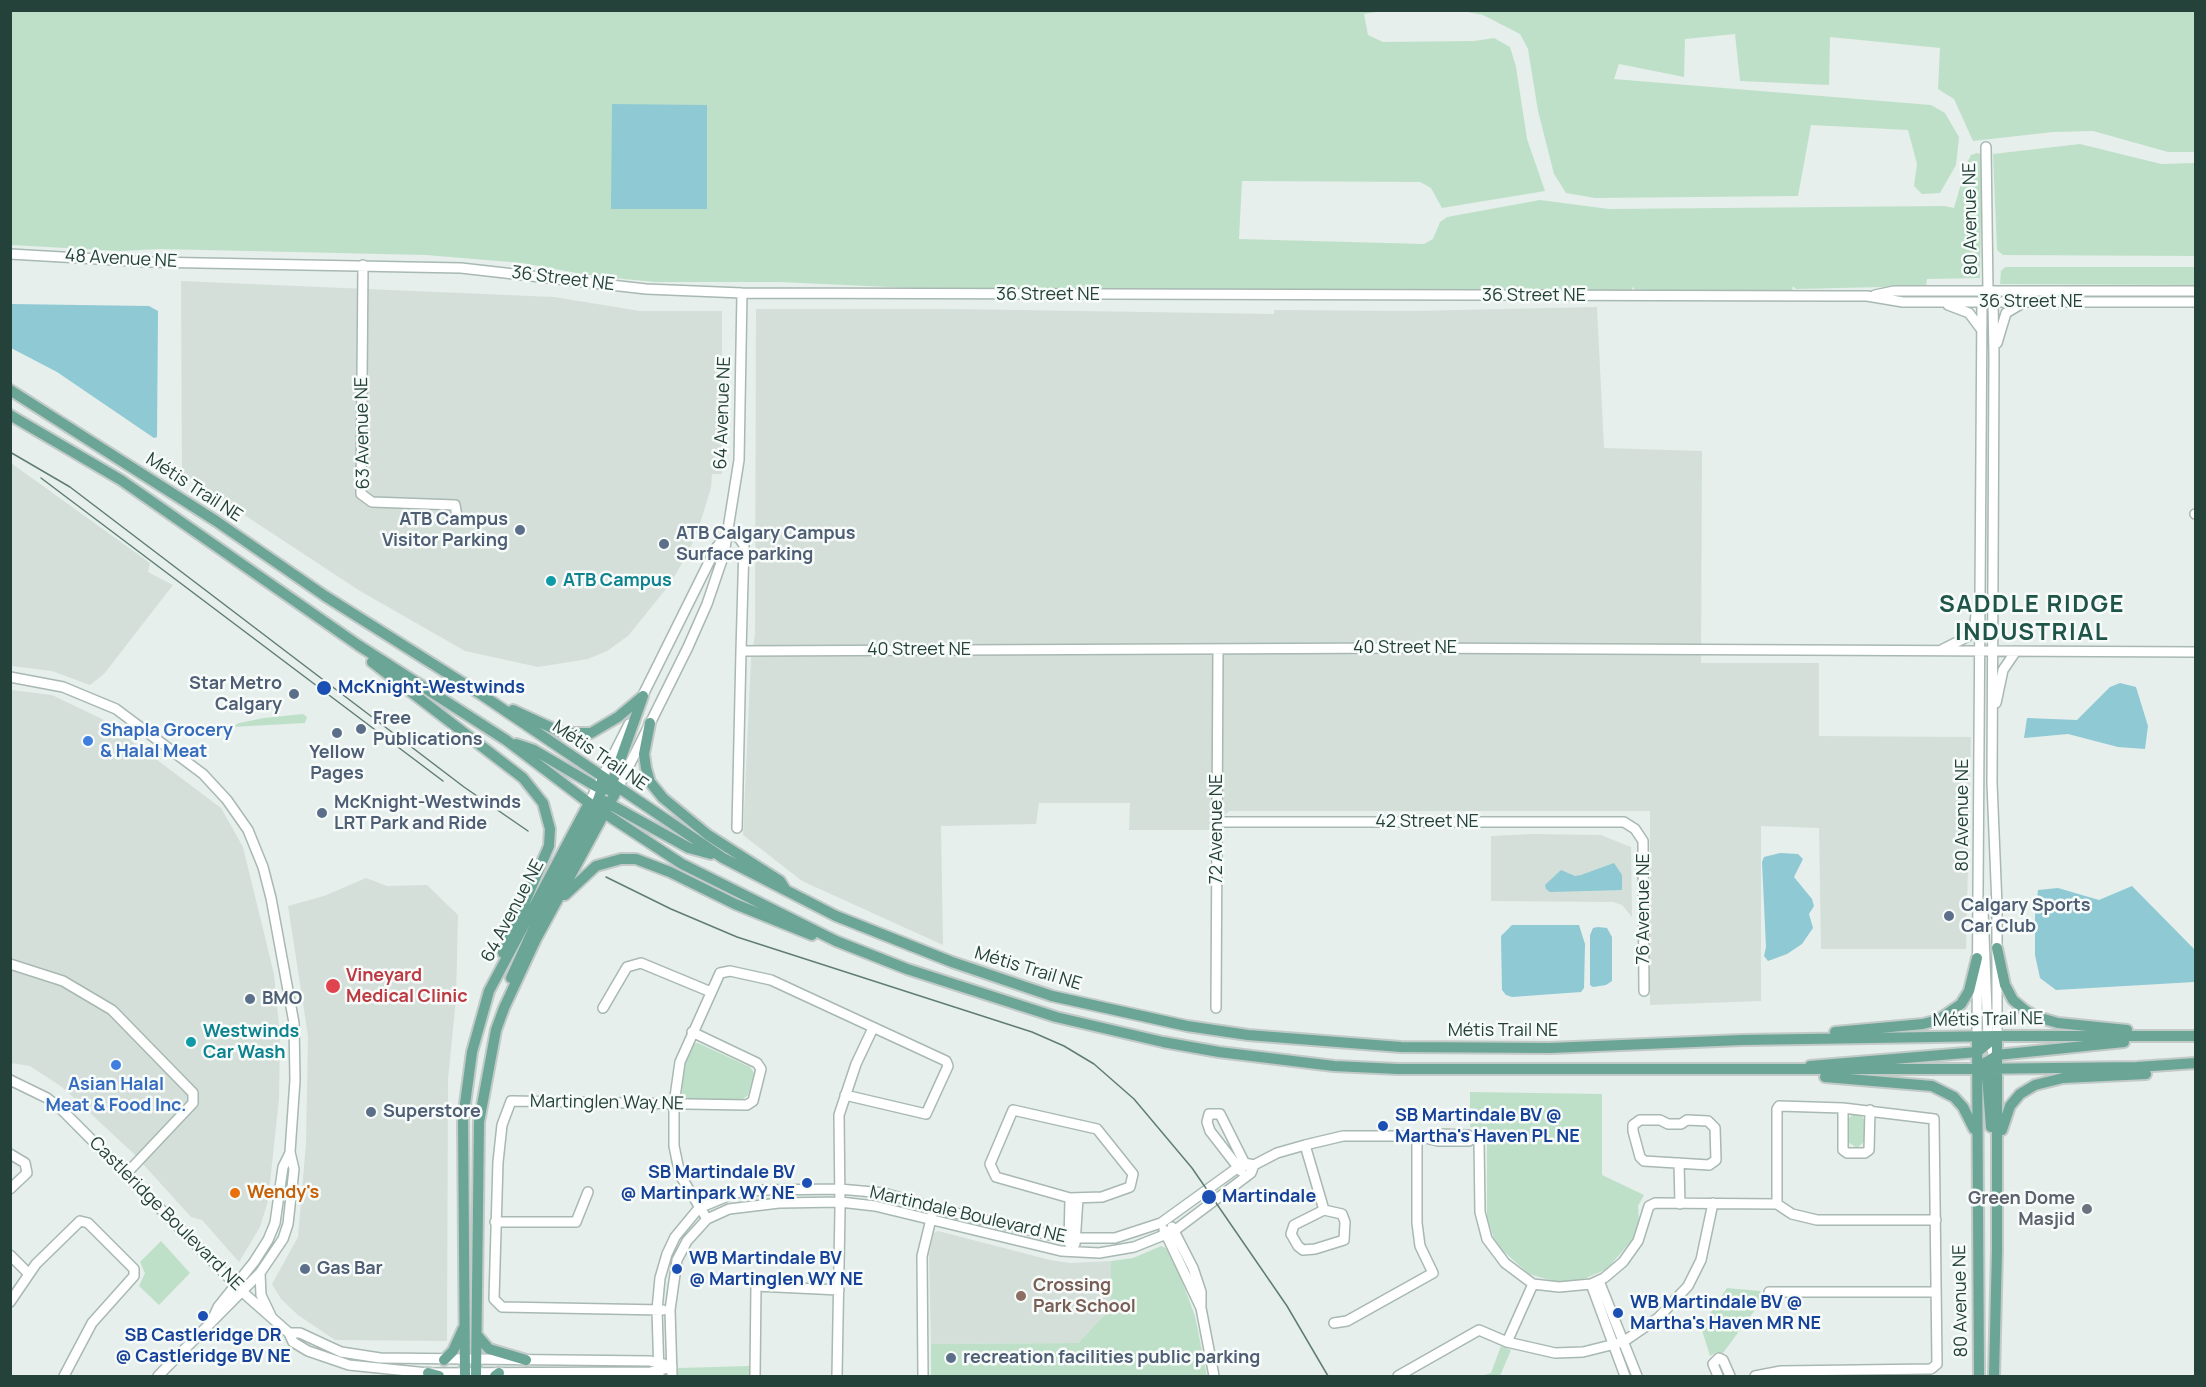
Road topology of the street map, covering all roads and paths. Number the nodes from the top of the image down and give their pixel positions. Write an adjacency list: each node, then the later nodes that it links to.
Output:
1 (1986, 147): 5 (street, 80 Avenue NE)
2 (10, 254): 3 (street, 48 Avenue NE)
3 (231, 263): 4 (street, 36 Street NE)
4 (363, 265): 7 (street, 36 Street NE); 18 (street, 63 Avenue NE)
5 (1988, 291): 6 (street, 36 Street NE); 8 (street, 36 Street NE); 10 (street, 80 Avenue NE); 11 (street, 80 Avenue NE)
6 (2196, 291)
7 (742, 293): 8 (street, 36 Street NE); 19 (street, 64 Avenue NE)
8 (1867, 296): 9 (street, 36 Street NE)
9 (1934, 302): 10 (street, 36 Street NE); 14 (street)
10 (1982, 302): 11 (street, 36 Street NE); 14 (street, 80 Avenue NE)
11 (1993, 302): 12 (street, 36 Street NE); 15 (street, 80 Avenue NE)
12 (2026, 302): 13 (street, 36 Street NE); 15 (street)
13 (2196, 302)
14 (1982, 331): 20 (street, 80 Avenue NE)
15 (1994, 357): 26 (street, 80 Avenue NE)
16 (10, 390): 30 (main road, Métis Trail NE)
17 (10, 415): 21 (main road, Métis Trail NE)
18 (457, 516)
19 (728, 534): 23 (street); 31 (street, 64 Avenue NE); 32 (street, 64 Avenue NE)
20 (1981, 579): 24 (street); 25 (street, 80 Avenue NE)
21 (358, 645): 34 (main road, Métis Trail NE); 47 (main road)
22 (1218, 650): 23 (street, 40 Street NE); 24 (street, 40 Street NE); 36 (street, 72 Avenue NE)
23 (741, 651): 37 (street)
24 (1936, 651): 25 (street, 40 Street NE)
25 (1980, 651): 26 (street, 40 Street NE); 40 (street, 80 Avenue NE)
26 (1992, 651): 27 (street, 40 Street NE); 33 (street, 80 Avenue NE)
27 (2016, 651): 28 (street, 40 Street NE); 33 (street)
28 (2196, 652)
29 (10, 677): 70 (street)
30 (482, 695): 31 (main road); 35 (main road, Métis Trail NE)
31 (643, 696): 35 (main road)
32 (650, 723): 35 (street, 64 Avenue NE); 41 (main road)
33 (1992, 726): 44 (street, 80 Avenue NE)
34 (506, 740): 35 (main road, Métis Trail NE); 35 (main road)
35 (604, 795): 39 (main road, Métis Trail NE); 39 (main road); 42 (main road, 64 Avenue NE); 43 (main road, Métis Trail NE); 47 (main road, 64 Avenue NE); 50 (main road)
36 (1217, 822): 38 (street, 42 Street NE); 52 (street, 72 Avenue NE)
37 (737, 828)
38 (1635, 829): 48 (street, 76 Avenue NE)
39 (723, 858): 41 (main road, Métis Trail NE)
40 (1980, 884): 45 (street, 80 Avenue NE); 58 (street)
41 (787, 892): 57 (main road, Métis Trail NE)
42 (558, 901): 43 (main road); 50 (main road, 64 Avenue NE)
43 (836, 941): 61 (main road, Métis Trail NE)
44 (1997, 948): 56 (main road); 58 (street, 80 Avenue NE)
45 (1977, 958): 55 (street, 80 Avenue NE); 57 (main road)
46 (10, 964): 75 (street)
47 (489, 991): 108 (main road, 64 Avenue NE)
48 (1644, 991)
49 (711, 992): 51 (street); 53 (street); 54 (street)
50 (504, 1008): 112 (main road, 64 Avenue NE)
51 (603, 1008)
52 (1216, 1008)
53 (873, 1028): 63 (street); 63 (street)
54 (692, 1032): 64 (street); 64 (street, Martinglen Way NE)
55 (1977, 1036): 57 (main road, Métis Trail NE); 58 (main road, 80 Avenue NE)
56 (2191, 1036): 58 (main road, Métis Trail NE); 59 (main road)
57 (1742, 1040)
58 (1987, 1043): 59 (main road); 59 (main road, 80 Avenue NE); 61 (main road, Métis Trail NE)
59 (1990, 1063): 60 (main road, Métis Trail NE); 61 (main road, Métis Trail NE); 68 (main road, 80 Avenue NE); 72 (main road, 80 Avenue NE); 87 (main road)
60 (2196, 1065): 72 (main road)
61 (1796, 1071): 68 (main road)
62 (10, 1080): 75 (street, Castleridge Boulevard NE)
63 (845, 1095): 76 (street)
64 (674, 1104): 84 (street); 92 (street, Martinglen Way NE)
65 (1843, 1108): 66 (street); 66 (street); 83 (street)
66 (1870, 1110): 89 (street)
67 (1417, 1136): 69 (street, Martindale Boulevard NE); 100 (street, Martindale Boulevard NE); 110 (street)
68 (1977, 1138): 139 (main road, 80 Avenue NE)
69 (1305, 1145): 74 (street, Martindale Boulevard NE); 86 (street)
70 (290, 1152): 97 (street); 101 (street)
71 (10, 1154): 77 (street)
72 (1997, 1157): 87 (main road, 80 Avenue NE)
73 (1680, 1163): 73 (street); 82 (street)
74 (1246, 1169): 74 (street); 91 (street, Martindale Boulevard NE); 93 (street, Martindale Boulevard NE)
75 (126, 1174): 101 (street, Castleridge Boulevard NE)
76 (839, 1188): 80 (street); 84 (street, Martindale Boulevard NE); 85 (street, Martindale Boulevard NE)
77 (10, 1189)
78 (588, 1192): 92 (street)
79 (1074, 1198): 79 (street); 94 (street)
80 (840, 1202): 88 (street, Martindale Boulevard NE); 90 (street, Martindale Boulevard NE); 102 (street)
81 (1713, 1203): 82 (street); 83 (street); 114 (street)
82 (1680, 1204): 99 (street)
83 (1777, 1204): 89 (street)
84 (699, 1208): 88 (street); 106 (street, Martindale Boulevard NE)
85 (934, 1208): 90 (street); 94 (street, Martindale Boulevard NE)
86 (1324, 1210): 86 (street)
87 (1997, 1217): 140 (main road, 80 Avenue NE)
88 (708, 1219): 107 (street, Martindale Boulevard NE)
89 (1936, 1220): 104 (street)
90 (930, 1221): 95 (street, Martindale Boulevard NE); 131 (street)
91 (1164, 1221): 93 (street); 94 (street, Martindale Boulevard NE)
92 (495, 1222): 106 (street, Martinglen Way NE)
93 (1170, 1233): 95 (street, Martindale Boulevard NE); 132 (street)
94 (1072, 1239): 95 (street)
95 (1072, 1253)
96 (10, 1256): 98 (street)
97 (260, 1273): 101 (street); 109 (street)
98 (28, 1274): 105 (street); 125 (street)
99 (1595, 1282): 100 (street); 114 (street)
100 (1533, 1284): 113 (street)
101 (239, 1288): 109 (street, Castleridge Boulevard NE); 126 (street)
102 (838, 1290): 129 (street); 130 (street)
103 (1769, 1292): 104 (street)
104 (1936, 1292): 122 (street)
105 (10, 1302)
106 (657, 1310): 107 (street, Martinglen Way NE); 118 (street, Martindale Boulevard NE)
107 (670, 1310): 120 (street, Martindale Boulevard NE)
108 (466, 1320): 115 (main road); 116 (main road, 64 Avenue NE)
109 (273, 1321): 111 (street, Castleridge Boulevard NE)
110 (1334, 1323)
111 (289, 1333): 115 (street, Castleridge Boulevard NE); 121 (street, Castleridge Boulevard NE)
112 (477, 1335): 116 (main road, 64 Avenue NE); 117 (main road)
113 (1507, 1342): 114 (street); 133 (street)
114 (1618, 1344): 134 (street); 135 (street)
115 (444, 1360): 116 (street, Castleridge Boulevard NE)
116 (471, 1360): 117 (street, Castleridge Boulevard NE); 123 (main road, 64 Avenue NE)
117 (526, 1360): 118 (street, Castleridge Boulevard NE)
118 (659, 1370): 119 (street, Castleridge Boulevard NE); 120 (street)
119 (613, 1372): 124 (street, Castleridge Boulevard NE); 128 (street)
120 (672, 1372)
121 (428, 1373): 123 (street, Castleridge Boulevard NE); 127 (main road)
122 (1823, 1373): 138 (street)
123 (471, 1375): 124 (street, Castleridge Boulevard NE)
124 (497, 1375)
125 (64, 1377)
126 (158, 1377)
127 (439, 1377)
128 (629, 1377)
129 (755, 1377)
130 (837, 1377)
131 (923, 1377)
132 (1214, 1377)
133 (1398, 1377)
134 (1625, 1377)
135 (1637, 1377)
136 (1718, 1377): 137 (street)
137 (1730, 1377)
138 (1755, 1377)
139 (1979, 1377)
140 (1994, 1377)

